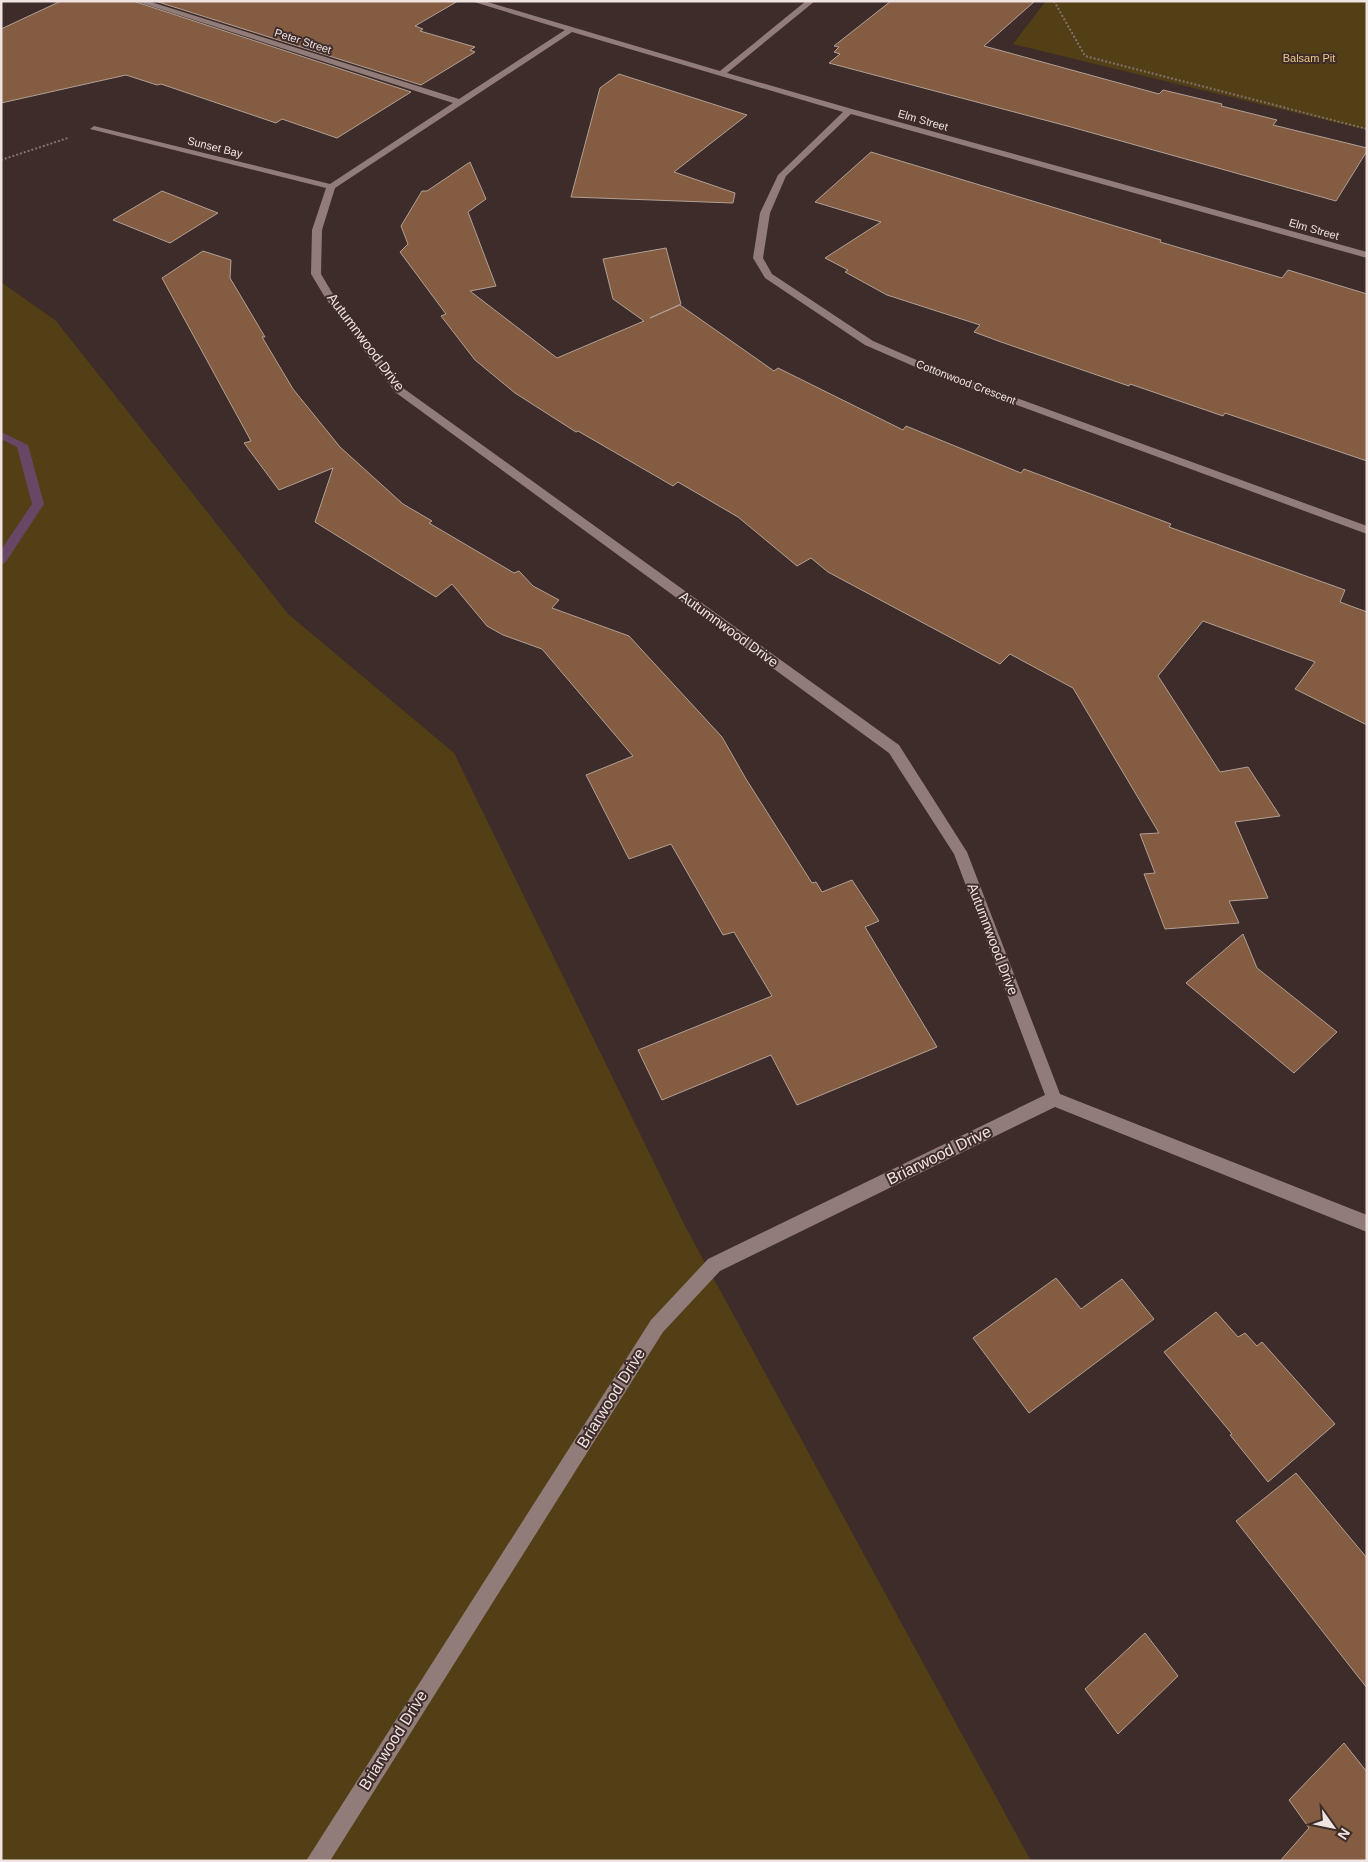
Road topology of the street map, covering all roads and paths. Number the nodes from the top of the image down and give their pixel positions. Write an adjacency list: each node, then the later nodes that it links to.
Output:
1 (139, 1): 7 (street, Peter Street)
2 (475, 1): 5 (street, Elm Street)
3 (810, 1): 6 (street)
4 (1054, 1): 9 (path)
5 (572, 29): 6 (street, Elm Street); 7 (street)
6 (722, 74): 8 (street, Elm Street)
7 (459, 102): 12 (street)
8 (849, 111): 13 (street, Elm Street); 14 (street, Cottonwood Crescent)
9 (1367, 128)
10 (94, 129): 11 (path); 12 (street, Sunset Bay)
11 (1, 160)
12 (331, 187): 15 (street, Autumnwood Drive)
13 (1367, 255)
14 (1367, 530)
15 (1054, 1099): 16 (street); 17 (street, Briarwood Drive)
16 (1367, 1224)
17 (317, 1861)

